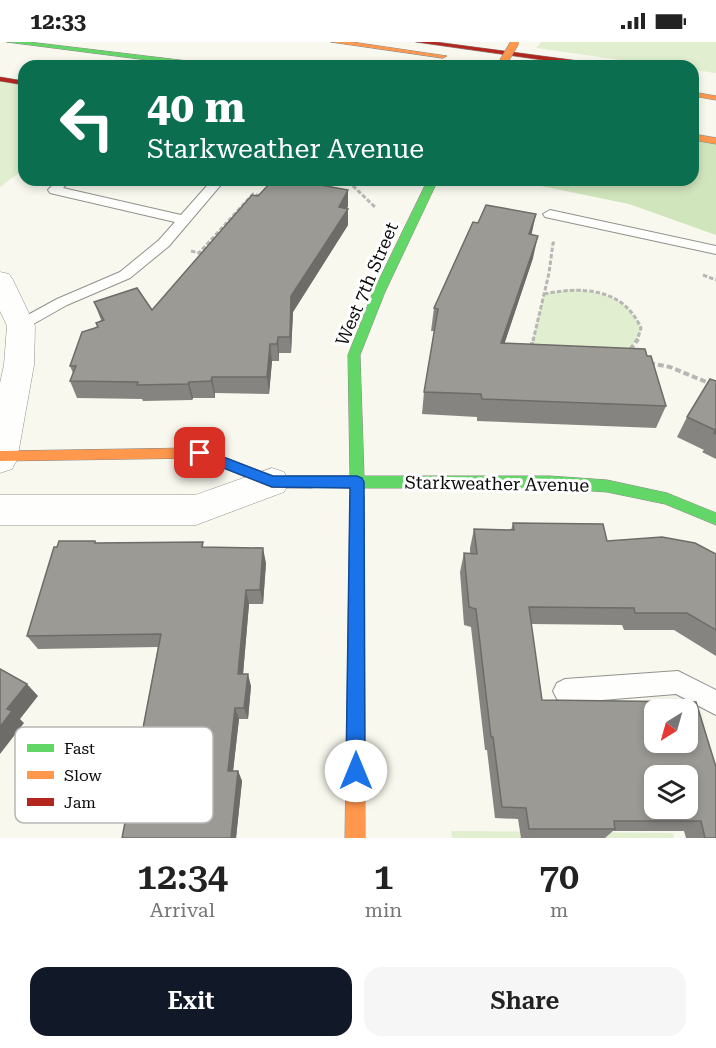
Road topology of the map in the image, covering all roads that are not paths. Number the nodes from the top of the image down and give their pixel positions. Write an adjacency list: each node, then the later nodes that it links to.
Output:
1 (11, 42): 5 (main road)
2 (335, 42): 6 (main road)
3 (420, 42): 8 (main road)
4 (516, 43): 7 (main road, bridge)
5 (165, 60)
6 (468, 60)
7 (505, 60)
8 (556, 60)
9 (0, 78): 10 (main road)
10 (18, 82)
11 (699, 95): 12 (main road)
12 (716, 98)
13 (699, 138): 14 (main road)
14 (716, 141)
15 (58, 186): 19 (lane)
16 (214, 186): 19 (lane)
17 (430, 186): 25 (main road, West 7th Street)
18 (550, 214): 20 (lane)
19 (184, 220): 22 (lane)
20 (716, 250)
21 (0, 280): 22 (street)
22 (21, 326): 23 (street)
23 (1, 458): 24 (main road, Starkweather Avenue)
24 (272, 482): 25 (main road, Starkweather Avenue); 26 (street, Starkweather Avenue)
25 (357, 482): 27 (main road, Starkweather Avenue); 30 (main road, West 7th Street)
26 (0, 510)
27 (716, 519)
28 (565, 691): 29 (lane)
29 (716, 702)
30 (355, 838)

